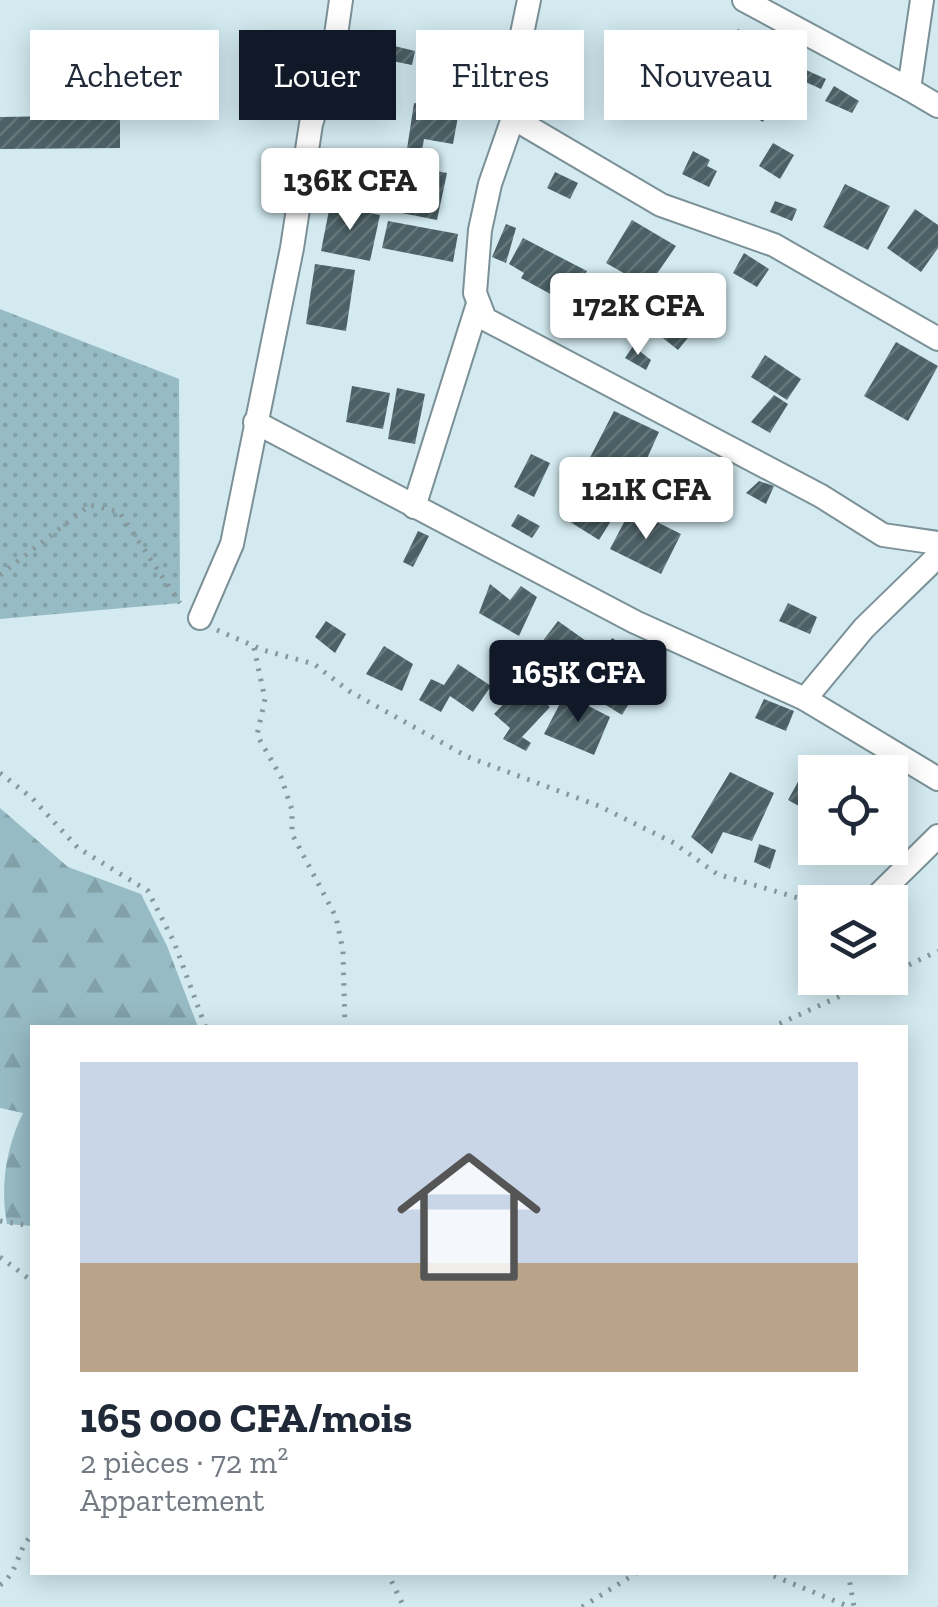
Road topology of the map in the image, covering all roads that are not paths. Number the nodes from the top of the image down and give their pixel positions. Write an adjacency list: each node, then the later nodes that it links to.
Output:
1 (341, 0): 12 (street)
2 (529, 0): 5 (street)
3 (744, 0): 6 (street)
4 (922, 0): 6 (street)
5 (523, 30)
6 (910, 88): 7 (street)
7 (938, 106)
8 (513, 120): 10 (street)
9 (517, 120): 11 (street)
10 (477, 308): 13 (street); 14 (street)
11 (938, 340)
12 (255, 422): 13 (street); 16 (street)
13 (414, 507): 17 (street)
14 (938, 543)
15 (938, 556): 17 (street)
16 (200, 618)
17 (805, 699): 18 (street)
18 (938, 779)
19 (938, 836): 20 (street)
20 (888, 885)

